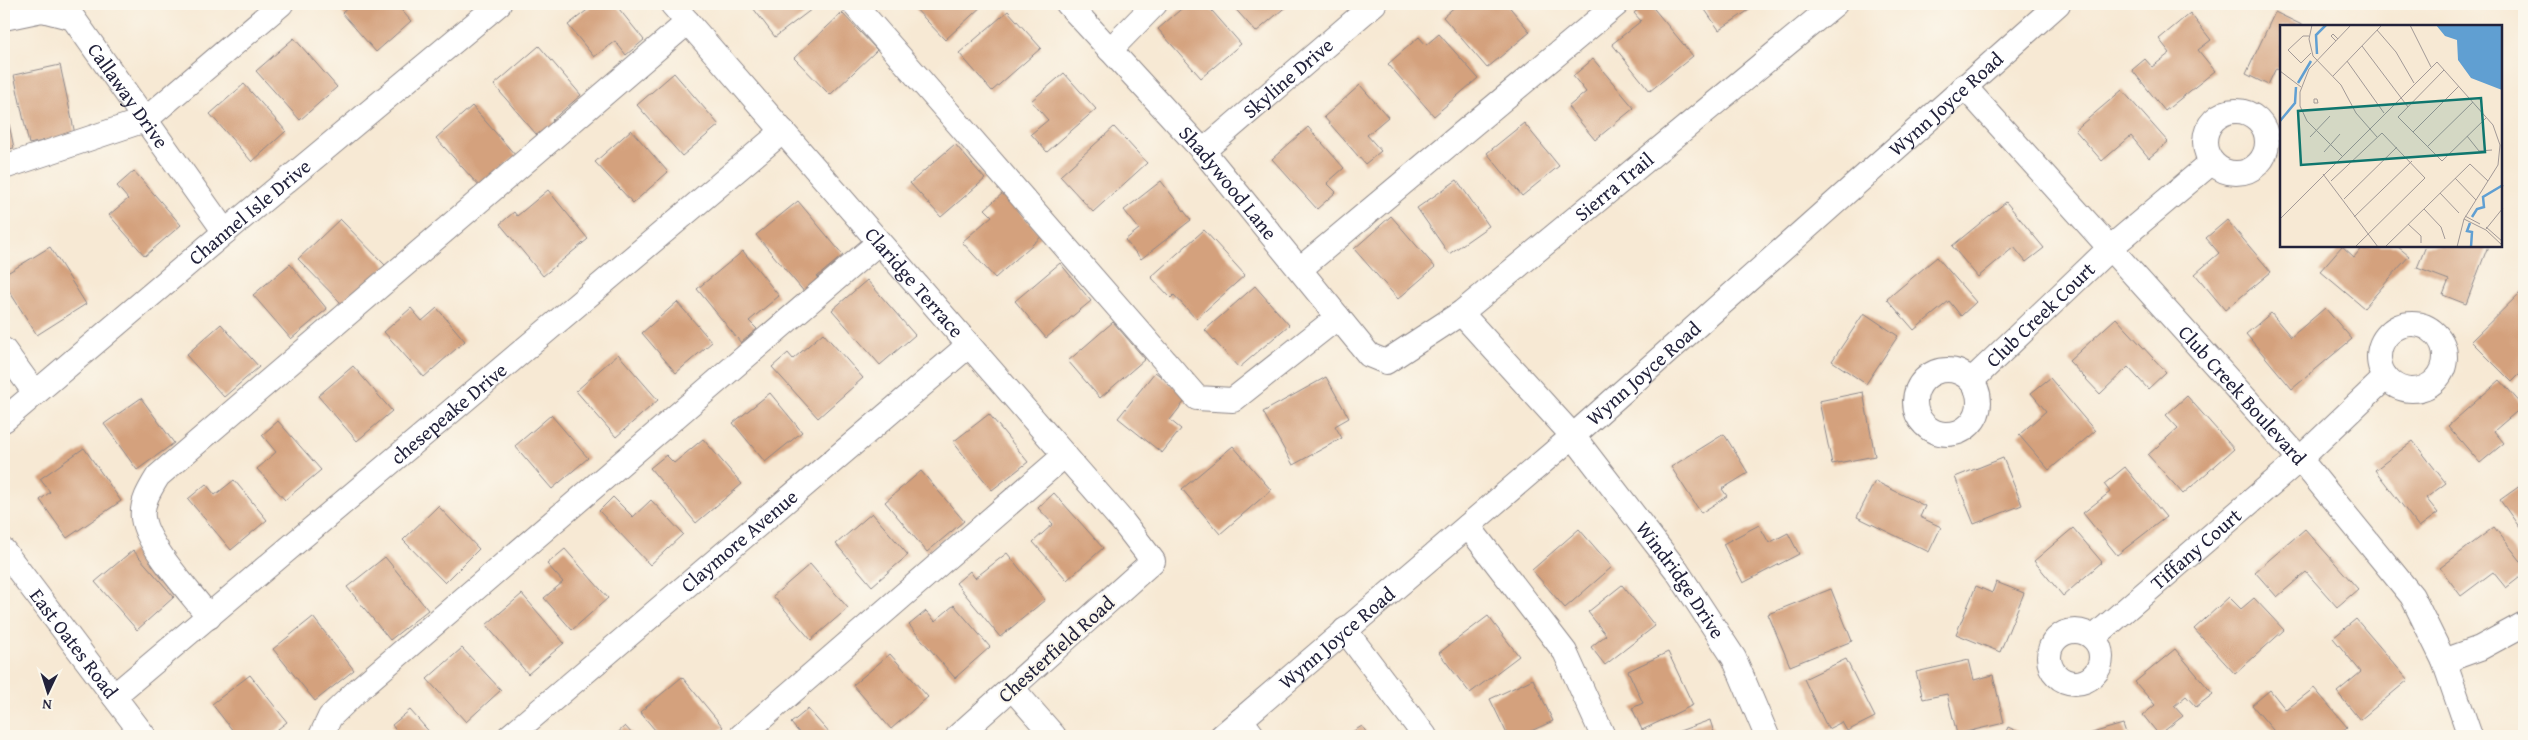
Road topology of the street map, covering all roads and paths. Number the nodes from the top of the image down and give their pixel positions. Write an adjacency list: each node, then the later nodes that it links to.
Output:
1 (280, 4): 16 (street)
2 (499, 4): 21 (street, Channel Isle Drive)
3 (672, 4): 13 (street, Claridge Terrace)
4 (854, 4): 26 (street)
5 (1068, 4): 14 (street, Shadywood Lane)
6 (1155, 4): 14 (street)
7 (1374, 4): 18 (street, Skyline Drive)
8 (1618, 4): 24 (street)
9 (1835, 4): 25 (street, Sierra Trail)
10 (2058, 4): 15 (street, Wynn Joyce Road)
11 (42, 7): 12 (street, Callaway Drive); 16 (street, Callaway Drive)
12 (4, 18)
13 (688, 22): 17 (street, Claridge Terrace); 40 (street)
14 (1110, 50): 18 (street, Shadywood Lane)
15 (1964, 86): 23 (street, Club Creek Boulevard); 34 (street, Wynn Joyce Road)
16 (145, 120): 20 (street); 21 (street, Callaway Drive)
17 (783, 131): 22 (street, Claridge Terrace); 40 (street, chesepeake Drive)
18 (1203, 151): 24 (street, Shadywood Lane)
19 (2212, 162): 23 (street, Club Creek Court)
20 (4, 167)
21 (225, 232): 32 (street, Channel Isle Drive)
22 (879, 242): 27 (street, Claridge Terrace); 49 (street)
23 (2110, 248): 31 (street, Club Creek Court); 36 (street, Club Creek Boulevard)
24 (1300, 269): 26 (street, Shadywood Lane)
25 (1461, 312): 29 (street, Sierra Trail); 34 (street, Windridge Drive)
26 (1338, 317): 29 (street, Shadywood Lane)
27 (969, 345): 35 (street, Claridge Terrace); 50 (street, Claymore Avenue)
28 (4, 350): 32 (street)
29 (1386, 362)
30 (2386, 377): 36 (street, Tiffany Court)
31 (1971, 381)
32 (36, 393): 33 (street, Channel Isle Drive)
33 (4, 420)
34 (1573, 436): 37 (street, Wynn Joyce Road); 57 (street, Windridge Drive)
35 (1065, 454): 39 (street, Claridge Terrace); 51 (street)
36 (2300, 460): 43 (street, Tiffany Court); 44 (street, Club Creek Boulevard)
37 (1468, 526): 42 (street, Wynn Joyce Road); 56 (street)
38 (4, 551): 46 (street, East Oates Road)
39 (1153, 561): 45 (street, Chesterfield Road)
40 (209, 617): 46 (street, chesepeake Drive)
41 (2524, 624): 44 (street)
42 (1345, 630): 47 (street, Wynn Joyce Road); 55 (street)
43 (2093, 638)
44 (2444, 661): 58 (street, Club Creek Boulevard)
45 (1012, 688): 52 (street, Chesterfield Road); 53 (street)
46 (114, 696): 48 (street, East Oates Road)
47 (1247, 728): 54 (street, Wynn Joyce Road)
48 (144, 736)
49 (321, 736)
50 (510, 736)
51 (741, 736)
52 (958, 736)
53 (1054, 736)
54 (1222, 736)
55 (1425, 736)
56 (1603, 736)
57 (1767, 736)
58 (2470, 736)

